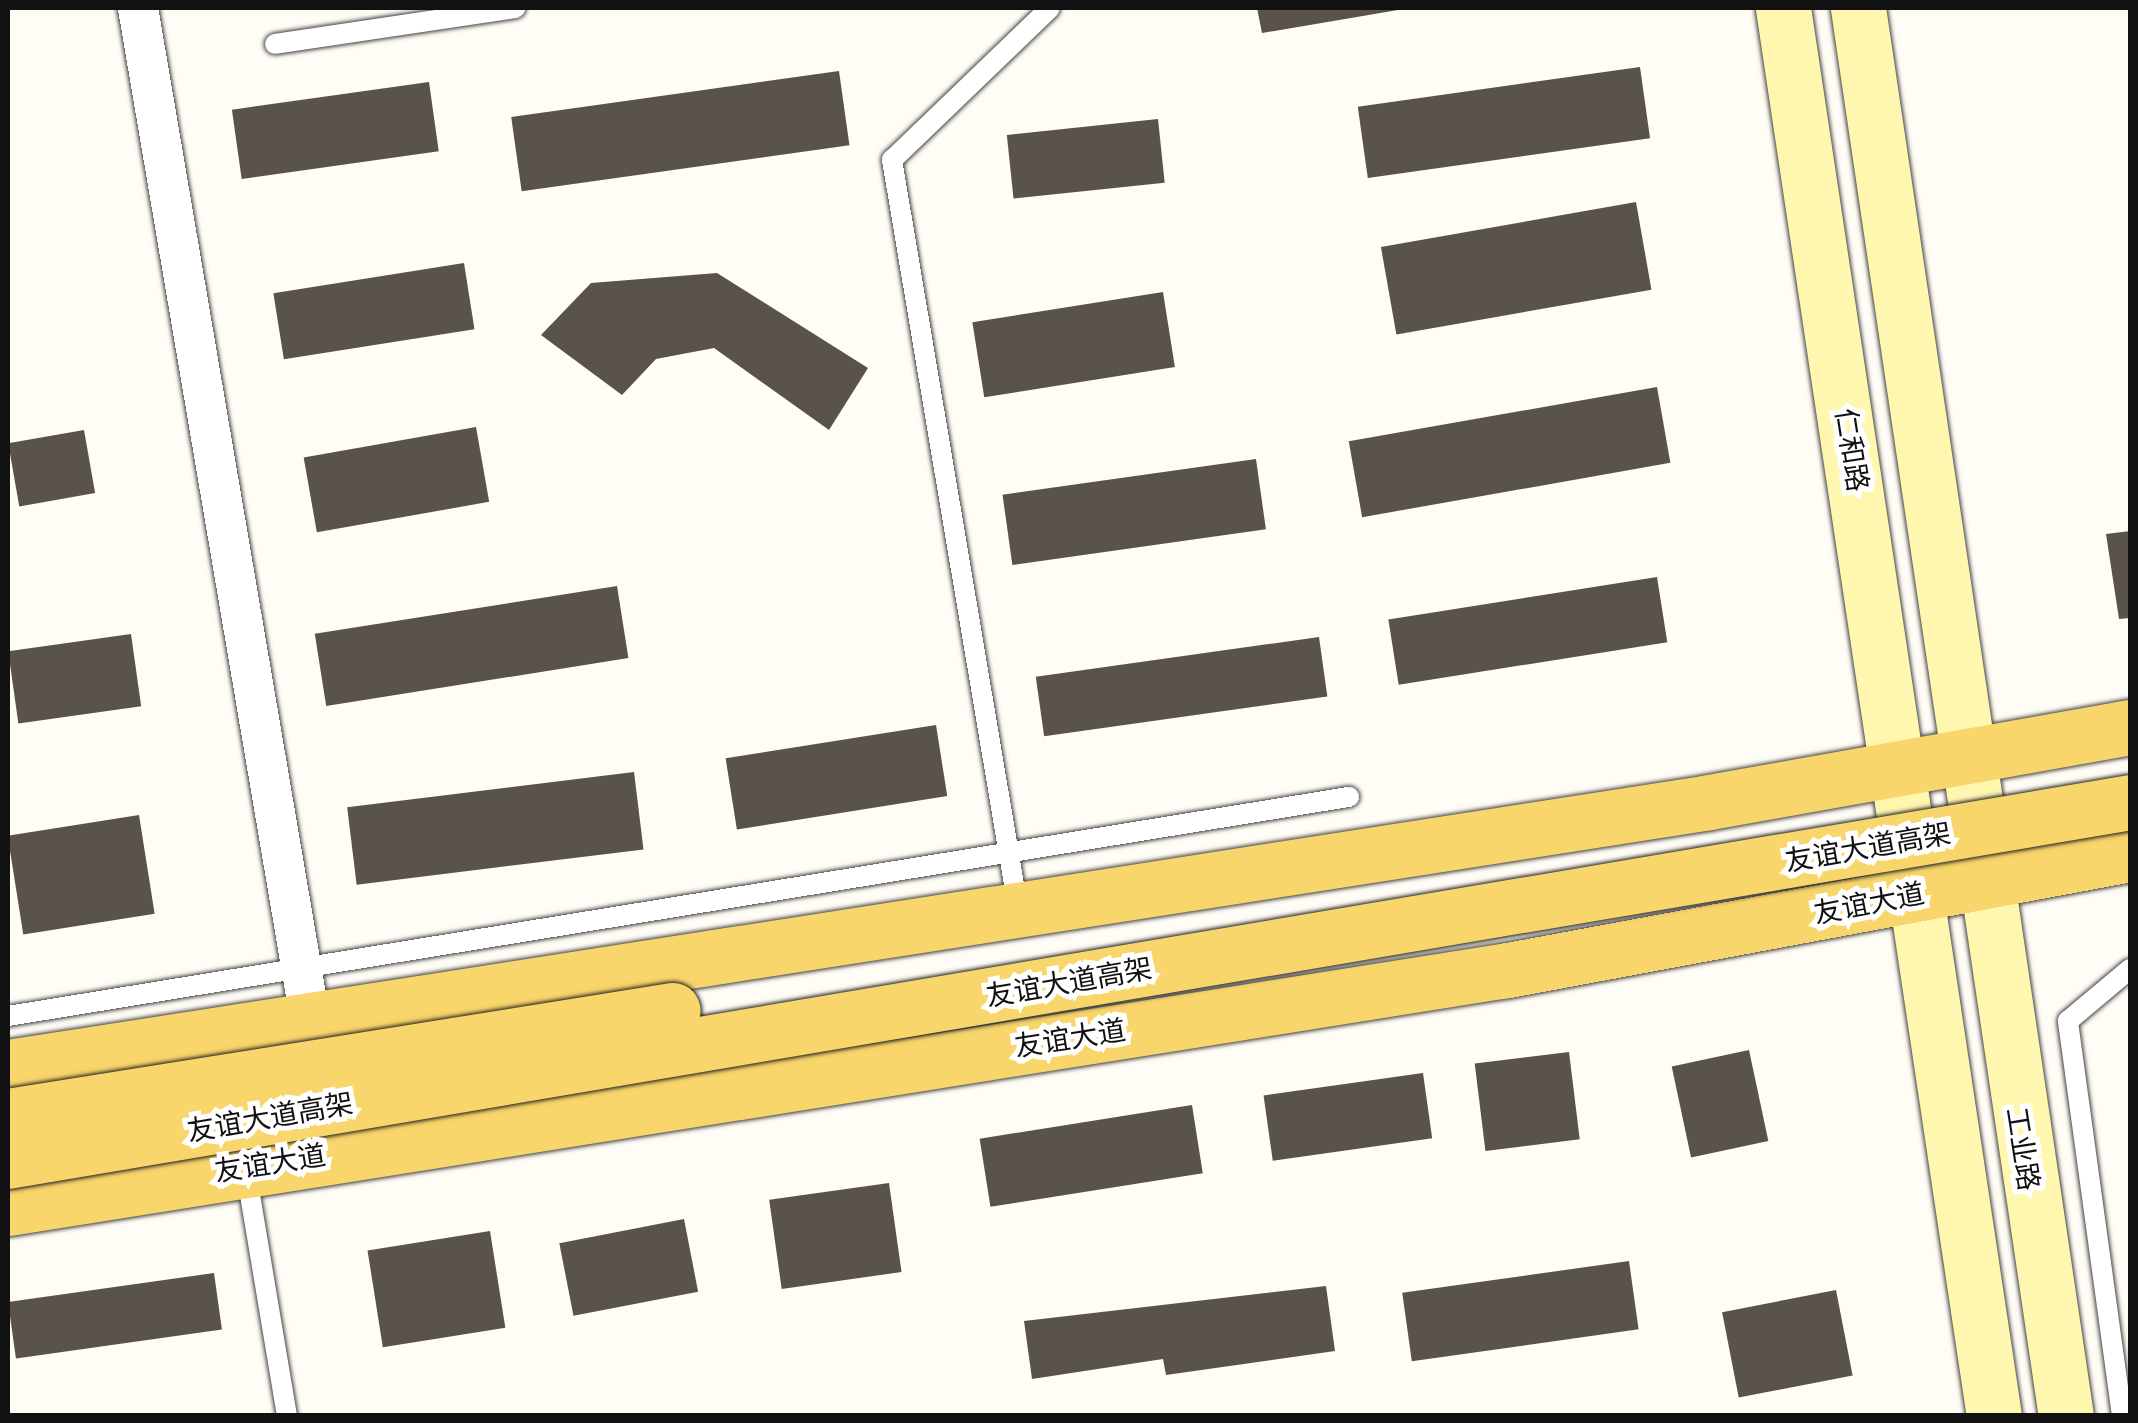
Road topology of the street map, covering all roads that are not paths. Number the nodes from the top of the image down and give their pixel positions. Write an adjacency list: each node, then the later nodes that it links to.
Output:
1 (138, 8): 18 (street)
2 (516, 8): 6 (lane)
3 (1050, 8): 13 (lane)
4 (1782, 8): 9 (main road, 仁和路)
5 (1858, 8): 8 (main road)
6 (274, 44)
7 (2130, 727): 8 (main road)
8 (1962, 752): 9 (main road); 15 (main road)
9 (1900, 764): 16 (main road, 仁和路); 17 (main road)
10 (2130, 766): 23 (main road, 友谊大道高架, bridge)
11 (1349, 797): 13 (lane)
12 (2130, 802): 24 (main road, 友谊大道高架, bridge)
13 (1008, 850): 17 (lane); 18 (lane)
14 (2130, 854): 15 (main road, 友谊大道)
15 (1980, 882): 16 (main road, 友谊大道); 29 (main road, 工业路)
16 (1914, 894): 25 (main road, 友谊大道); 28 (main road)
17 (1018, 910): 21 (main road)
18 (304, 960): 20 (lane); 21 (street)
19 (2130, 969): 30 (lane)
20 (8, 1016)
21 (310, 1018): 22 (main road)
22 (8, 1067)
23 (8, 1116)
24 (8, 1161)
25 (245, 1166): 26 (main road, 友谊大道); 27 (lane)
26 (8, 1208)
27 (288, 1416)
28 (1994, 1416)
29 (2066, 1416)
30 (2122, 1416)

